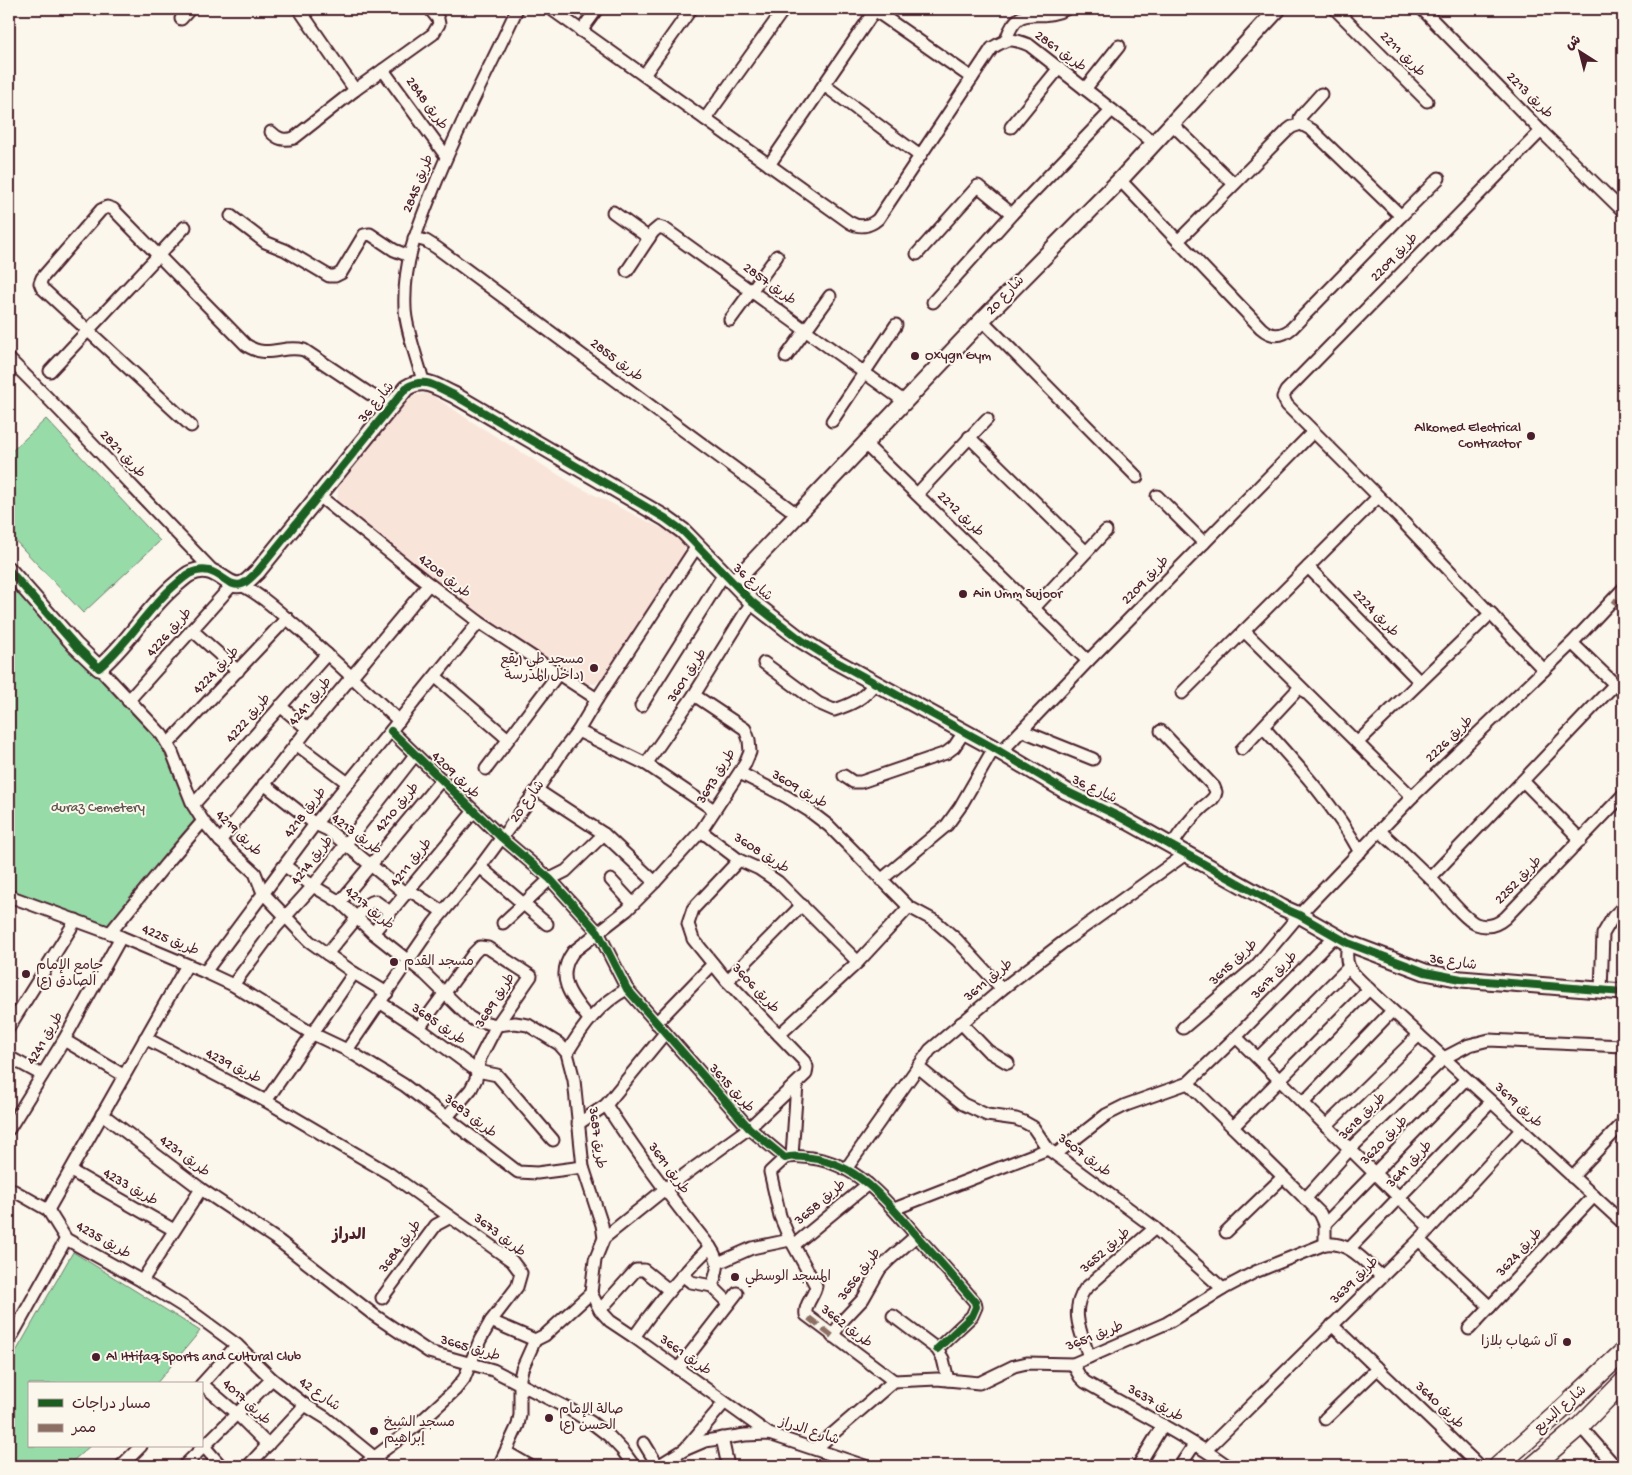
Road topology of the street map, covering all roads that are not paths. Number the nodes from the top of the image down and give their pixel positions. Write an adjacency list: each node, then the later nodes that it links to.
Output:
1 (190, 9): 14 (street)
2 (299, 9): 24 (street)
3 (430, 9): 19 (street)
4 (517, 9): 35 (street, طريق 2845)
5 (550, 9): 15 (street)
6 (597, 9): 15 (street)
7 (690, 9): 20 (street)
8 (784, 9): 28 (street)
9 (1066, 9): 16 (street)
10 (1278, 9): 29 (street, شارع 20)
11 (1335, 9): 26 (street, طريق 2211)
12 (1422, 9): 32 (street, طريق 2213)
13 (874, 10): 21 (street); 22 (street)
14 (181, 19)
15 (581, 31): 20 (street)
16 (1006, 40): 18 (street, طريق 2861); 21 (street)
17 (1119, 46): 23 (street)
18 (1059, 68): 23 (street, طريق 2861); 31 (street)
19 (383, 70): 24 (street); 35 (street, طريق 2848)
20 (644, 75): 28 (street)
21 (972, 78): 36 (street)
22 (824, 85): 36 (street); 37 (street)
23 (1085, 89): 27 (street, طريق 2861)
24 (355, 90): 33 (street)
25 (1321, 94): 30 (street)
26 (1427, 101)
27 (1112, 110): 34 (street, طريق 2861); 43 (street)
28 (705, 119): 37 (street)
29 (1172, 124): 34 (street, شارع 20); 40 (street)
30 (1301, 124): 40 (street); 45 (street)
31 (1011, 127)
32 (1542, 131): 41 (street, طريق 2213); 73 (street, طريق 2209)
33 (271, 132)
34 (1154, 143): 39 (street, شارع 20)
35 (446, 156): 47 (street, طريق 2845)
36 (920, 156): 37 (street)
37 (769, 164)
38 (1439, 178): 45 (street)
39 (1120, 180): 49 (street); 59 (street, شارع 20)
40 (1234, 184): 49 (street)
41 (1621, 203)
42 (613, 212): 48 (street)
43 (1012, 214): 50 (street); 57 (street)
44 (231, 216): 52 (street)
45 (1401, 216): 49 (street)
46 (185, 227): 51 (street)
47 (414, 238): 52 (street, طريق 2845); 81 (street, طريق 2855)
48 (649, 238): 54 (street); 55 (street, طريق 2857)
49 (1178, 241)
50 (917, 254)
51 (158, 256): 62 (street); 62 (street); 69 (street)
52 (409, 256): 67 (street, طريق 2845)
53 (777, 256): 55 (street)
54 (627, 271)
55 (751, 292): 58 (street); 61 (street, طريق 2857)
56 (830, 296): 61 (street)
57 (933, 302)
58 (730, 320)
59 (982, 320): 68 (street, شارع 20); 76 (street)
60 (896, 325): 66 (street)
61 (805, 330): 63 (street); 66 (street, طريق 2857)
62 (89, 331): 65 (street); 72 (street)
63 (786, 357)
64 (9, 359): 88 (street, طريق 2821)
65 (50, 371)
66 (865, 373): 68 (street, طريق 2857); 71 (street)
67 (423, 381): 69 (street, شارع 36); 84 (street, شارع 36)
68 (905, 402): 75 (street, شارع 20)
69 (390, 406): 78 (street, شارع 36)
70 (987, 419): 74 (street)
71 (832, 421)
72 (192, 426)
73 (1313, 432): 80 (street, طريق 2209); 83 (street, طريق 2209)
74 (969, 437): 77 (street); 85 (street)
75 (865, 444): 77 (street, طريق 2212); 81 (street, شارع 20)
76 (1138, 477)
77 (917, 494): 94 (street, طريق 2212)
78 (318, 496): 90 (street, طريق 4208); 91 (street, شارع 36)
79 (1156, 496): 83 (street)
80 (1378, 497): 86 (street); 95 (street, طريق 2209)
81 (798, 515): 89 (street, شارع 20)
82 (1106, 531): 85 (street)
83 (1204, 543): 102 (street, طريق 2209)
84 (697, 546): 89 (street, شارع 36); 116 (street, شارع 20)
85 (1086, 552): 94 (street)
86 (1308, 567): 99 (street); 110 (street, طريق 2224)
87 (9, 570): 104 (street)
88 (214, 572): 91 (street); 104 (street)
89 (729, 578): 93 (street, شارع 36); 119 (street)
90 (428, 584): 97 (street, طريق 4208); 108 (street, طريق 4241)
91 (237, 585): 96 (street); 98 (street, طريق 4226)
92 (1623, 589): 100 (street, طريق 2226)
93 (752, 602): 111 (street, شارع 36); 115 (street, طريق 3601)
94 (1034, 608): 102 (street, طريق 2212)
95 (1491, 613): 105 (street, طريق 2209); 110 (street)
96 (287, 618): 101 (street); 106 (street, طريق 4224)
97 (480, 622): 107 (street, طريق 4208); 109 (street, طريق 4218)
98 (192, 630): 106 (street); 117 (street, طريق 4226)
99 (1244, 632): 112 (street); 114 (street)
100 (1572, 643): 105 (street, طريق 2226); 113 (street)
101 (327, 654): 108 (street); 118 (street, طريق 4222)
102 (1088, 661): 125 (street, طريق 2209)
103 (764, 663): 111 (street)
104 (100, 668): 117 (street, طريق 4219)
105 (1544, 670): 146 (street, طريق 2226)
106 (238, 671): 130 (street, طريق 4224)
107 (558, 674): 116 (street, طريق 4208); 128 (street)
108 (352, 676): 120 (street); 122 (street, طريق 4241)
109 (436, 677): 120 (street, طريق 4218); 128 (street)
110 (1420, 682): 129 (street)
111 (874, 683): 127 (street, شارع 36)
112 (1300, 687): 121 (street); 129 (street)
113 (1619, 688): 141 (street)
114 (1182, 693)
115 (694, 695): 136 (street, طريق 3601); 138 (street, طريق 3693)
116 (597, 700): 124 (street, شارع 20)
117 (128, 701): 130 (street, طريق 4219)
118 (280, 706): 122 (street); 147 (street, طريق 4222)
119 (640, 706)
120 (399, 721): 123 (street, طريق 4218)
121 (1263, 727): 132 (street); 160 (street)
122 (308, 729): 131 (street, طريق 4241)
123 (391, 731): 134 (street, طريق 4209); 142 (street, طريق 4218)
124 (578, 731): 136 (street); 144 (street, شارع 20)
125 (1023, 731): 133 (street, طريق 2209); 135 (street)
126 (1161, 731): 159 (street)
127 (964, 732): 133 (street, شارع 36); 139 (street)
128 (508, 739): 137 (street)
129 (1357, 743): 146 (street)
130 (168, 744): 147 (street, طريق 4219)
131 (296, 744): 142 (street); 143 (street, طريق 4241)
132 (1242, 749)
133 (998, 750): 159 (street, شارع 36); 169 (street)
134 (415, 755): 140 (street, طريق 4209); 158 (street, طريق 4214)
135 (1093, 759)
136 (646, 764): 148 (street)
137 (486, 769)
138 (740, 773): 148 (street, طريق 3693); 169 (street, طريق 3609)
139 (844, 776)
140 (442, 779): 149 (street, طريق 4209); 163 (street, طريق 4210)
141 (1523, 781): 156 (street); 166 (street)
142 (348, 783): 151 (street, طريق 4218)
143 (264, 784): 151 (street, طريق 4213); 157 (street, طريق 4241)
144 (538, 790): 154 (street); 155 (street, شارع 20)
145 (1623, 795): 156 (street, طريق 2252)
146 (1412, 797): 152 (street, طريق 2226)
147 (193, 806): 150 (street, طريق 4219)
148 (714, 810): 153 (street, طريق 3693)
149 (474, 811): 155 (street, طريق 4209); 172 (street, طريق 4211)
150 (203, 821): 157 (street, طريق 4219); 190 (street)
151 (315, 824): 158 (street, طريق 4213); 164 (street, طريق 4218)
152 (1380, 831): 160 (street, طريق 2226); 166 (street, طريق 2252)
153 (701, 832): 162 (street, طريق 3608); 170 (street, طريق 3693)
154 (604, 834): 167 (street); 170 (street)
155 (502, 838): 165 (street, شارع 20); 167 (street, طريق 3615)
156 (1581, 840): 166 (street, طريق 2252)
157 (220, 841): 173 (street, طريق 4219)
158 (346, 845): 163 (street, طريق 4213); 171 (street, طريق 4214)
159 (1172, 846): 161 (street, شارع 36)
160 (1360, 852): 183 (street, طريق 2226)
161 (1187, 853): 183 (street, شارع 36); 205 (street, طريق 3611)
162 (739, 860): 178 (street, طريق 3608); 197 (street, طريق 3606)
163 (370, 864): 172 (street, طريق 4213); 175 (street, طريق 4210)
164 (285, 866): 171 (street, طريق 4217); 173 (street, طريق 4218)
165 (480, 867): 176 (street); 182 (street, شارع 20)
166 (1430, 878)
167 (550, 879): 176 (street); 189 (street, طريق 3615)
168 (611, 880): 177 (street)
169 (881, 880): 179 (street, طريق 3609)
170 (655, 882): 177 (street, طريق 3693)
171 (313, 886): 175 (street, طريق 4217); 184 (street, طريق 4214)
172 (408, 892): 181 (street, طريق 4211); 182 (street, طريق 4213)
173 (263, 893): 184 (street, طريق 4219); 200 (street, طريق 4218)
174 (9, 896): 186 (street, طريق 4225)
175 (340, 902): 185 (street, طريق 4217)
176 (522, 904): 187 (street); 188 (street)
177 (633, 904): 189 (street, طريق 3693)
178 (802, 905): 196 (street, طريق 3608); 202 (street)
179 (909, 907): 196 (street); 205 (street, طريق 3609)
180 (1623, 907): 207 (street)
181 (390, 912): 185 (street); 191 (street, طريق 4211)
182 (443, 912): 195 (street, شارع 20)
183 (1299, 915): 193 (street, شارع 36); 218 (street, طريق 3615)
184 (285, 917): 194 (street, طريق 4219); 203 (street, طريق 4214)
185 (356, 917): 191 (street, طريق 4217); 194 (street)
186 (76, 920): 190 (street, طريق 4225); 216 (street)
187 (503, 923)
188 (547, 924)
189 (598, 932): 204 (street, طريق 3615); 212 (street)
190 (110, 933): 192 (street, طريق 4225)
191 (374, 933): 195 (street, طريق 4217)
192 (121, 937): 198 (street, طريق 4225); 225 (street, طريق 4241)
193 (1342, 940): 199 (street); 207 (street, شارع 36); 223 (street, طريق 3617)
194 (327, 954): 201 (street, طريق 4219)
195 (409, 960): 208 (street); 210 (street, شارع 20)
196 (858, 962): 221 (street)
197 (713, 964): 202 (street, طريق 3606); 213 (street)
198 (187, 965): 200 (street, طريق 4225); 224 (street)
199 (1348, 968): 206 (street, طريق 3619); 230 (street)
200 (205, 972): 203 (street, طريق 4225)
201 (354, 973): 210 (street, طريق 4219); 219 (street)
202 (727, 981): 221 (street, طريق 3606)
203 (233, 985): 219 (street, طريق 4225)
204 (627, 989): 212 (street); 213 (street, طريق 3615)
205 (1002, 989): 214 (street, طريق 3611)
206 (1369, 989): 211 (street, طريق 3619); 238 (street)
207 (1601, 991): 209 (street, شارع 36)
208 (445, 992): 215 (street); 215 (street, طريق 3689); 217 (street)
209 (1623, 992)
210 (384, 998): 217 (street, طريق 3685); 227 (street, شارع 20)
211 (1392, 1011): 222 (street, طريق 3619); 243 (street)
212 (589, 1019): 228 (street)
213 (656, 1023): 220 (street, طريق 3615)
214 (961, 1023): 232 (street); 233 (street, طريق 3611)
215 (497, 1025): 228 (street); 234 (street, طريق 3689)
216 (9, 1027)
217 (419, 1028): 234 (street, طريق 3685)
218 (1183, 1028)
219 (312, 1033): 227 (street, طريق 4225); 241 (street)
220 (665, 1034): 244 (street); 252 (street, طريق 3615)
221 (779, 1035): 240 (street, طريق 3606)
222 (1418, 1035): 231 (street, طريق 3619); 250 (street)
223 (1236, 1037): 230 (street); 239 (street, طريق 3617)
224 (145, 1038): 236 (street); 241 (street, طريق 4239)
225 (64, 1040): 235 (street, طريق 4241); 236 (street)
226 (1623, 1046): 231 (street, طريق 3618)
227 (348, 1050): 246 (street, طريق 3683)
228 (567, 1053): 248 (street, طريق 3687)
229 (9, 1057): 235 (street)
230 (1258, 1058): 238 (street)
231 (1444, 1058): 237 (street, طريق 3619); 256 (street, طريق 3618)
232 (1008, 1063)
233 (918, 1067): 257 (street, طريق 3607); 260 (street, طريق 3611)
234 (477, 1071): 246 (street, طريق 3689); 255 (street, طريق 3685)
235 (42, 1075): 253 (street, طريق 4241)
236 (123, 1075): 245 (street)
237 (1466, 1079): 242 (street, طريق 3619); 262 (street, طريق 3620)
238 (1280, 1080): 243 (street); 251 (street)
239 (1188, 1083): 251 (street); 257 (street)
240 (797, 1084): 252 (street, طريق 3606); 258 (street)
241 (266, 1101): 249 (street, طريق 4239)
242 (1491, 1102): 254 (street, طريق 3619); 270 (street, طريق 3641)
243 (1303, 1103): 250 (street)
244 (606, 1106): 248 (street); 268 (street, طريق 3691)
245 (102, 1114): 261 (street); 267 (street, طريق 4231)
246 (447, 1117): 259 (street, طريق 3683)
247 (1623, 1123): 263 (street)
248 (578, 1124): 259 (street, طريق 3687)
249 (306, 1126): 274 (street, طريق 3673)
250 (1326, 1126): 256 (street)
251 (1233, 1127): 264 (street)
252 (749, 1128): 258 (street, طريق 3615); 268 (street, طريق 3606)
253 (9, 1129)
254 (1521, 1130): 263 (street, طريق 3619); 279 (street, طريق 3639)
255 (553, 1140)
256 (1350, 1150): 262 (street); 271 (street, طريق 3618)
257 (1052, 1151): 272 (street); 278 (street, طريق 3607)
258 (788, 1157): 260 (street); 286 (street, طريق 3658)
259 (583, 1167): 283 (street, طريق 3687)
260 (846, 1169): 265 (street)
261 (71, 1171): 273 (street); 280 (street, طريق 4233)
262 (1374, 1173): 270 (street); 277 (street, طريق 3620)
263 (1572, 1176): 269 (street, طريق 3619)
264 (1283, 1177): 271 (street); 281 (street)
265 (868, 1184): 272 (street); 286 (street, طريق 3658)
266 (9, 1188): 273 (street, طريق 4235)
267 (201, 1189): 275 (street, طريق 4231); 280 (street)
268 (665, 1189): 283 (street, طريق 3606); 288 (street, طريق 3691)
269 (1594, 1196): 276 (street, طريق 3619); 302 (street, طريق 3624)
270 (1399, 1198): 279 (street); 289 (street, طريق 3641)
271 (1306, 1199): 277 (street)
272 (894, 1209): 282 (street)
273 (48, 1210): 284 (street, طريق 4235)
274 (449, 1218): 300 (street, طريق 3684); 306 (street, طريق 3673)
275 (249, 1222): 317 (street, طريق 3665)
276 (1623, 1223)
277 (1325, 1224): 287 (street)
278 (1155, 1228): 296 (street, طريق 3607); 316 (street, طريق 3652)
279 (1430, 1228): 285 (street, طريق 3639)
280 (174, 1230): 293 (street)
281 (1226, 1232)
282 (916, 1236): 310 (street, طريق 3656); 314 (street)
283 (604, 1238): 298 (street)
284 (66, 1239): 293 (street, طريق 4235); 309 (street)
285 (1419, 1240): 292 (street, طريق 3639); 302 (street)
286 (792, 1243): 290 (street); 295 (street, طريق 3658)
287 (1325, 1244): 289 (street); 296 (street, طريق 3651)
288 (710, 1247): 290 (street, طريق 3691); 291 (street)
289 (1350, 1248): 292 (street)
290 (718, 1263): 294 (street)
291 (682, 1275): 294 (street); 297 (street)
292 (1381, 1276): 307 (street, طريق 3639)
293 (142, 1281): 304 (street, طريق 4235)
294 (712, 1286): 301 (street)
295 (816, 1286): 310 (street, طريق 3662)
296 (1223, 1289): 316 (street, طريق 3651)
297 (669, 1290): 303 (street); 311 (street)
298 (591, 1293): 303 (street, طريق 3661); 312 (street)
299 (737, 1293): 301 (street)
300 (382, 1298)
301 (729, 1303): 320 (street)
302 (1490, 1307): 308 (street, طريق 3624)
303 (600, 1310): 311 (street, طريق 3661)
304 (192, 1312): 313 (street, شارع 42)
305 (893, 1316): 314 (street)
306 (491, 1321): 312 (street); 317 (street, طريق 3673)
307 (1332, 1325): 319 (street, طريق 3640); 343 (street, طريق 3639)
308 (1468, 1329)
309 (10, 1334)
310 (832, 1336): 323 (street, طريق 3662)
311 (634, 1337): 320 (street, طريق 3661)
312 (535, 1340): 325 (street)
313 (237, 1345): 321 (street, شارع 42); 326 (street, طريق 4017)
314 (937, 1349): 322 (street)
315 (1623, 1352): 362 (main road, شارع البديع)
316 (1089, 1358): 318 (street, طريق 3651)
317 (471, 1364): 325 (street, طريق 3665); 345 (street, طريق 3673)
318 (1073, 1364): 322 (street, طريق 3651); 331 (street, طريق 3637)
319 (1378, 1368): 330 (street); 361 (street, طريق 3640)
320 (678, 1369): 327 (street, طريق 3661)
321 (272, 1379): 328 (street, شارع 42); 329 (street)
322 (948, 1380): 323 (street, طريق 3651)
323 (894, 1381): 341 (street)
324 (1623, 1382): 332 (main road, شارع البديع)
325 (520, 1383): 344 (street); 354 (street, طريق 3665)
326 (202, 1385): 329 (street, طريق 4017)
327 (724, 1403): 333 (street, طريق 3661); 342 (street)
328 (305, 1405): 337 (street); 345 (street, شارع 42)
329 (236, 1413): 336 (street); 337 (street, طريق 4017)
330 (1325, 1419)
331 (1163, 1425): 338 (street, طريق 3637); 358 (street)
332 (1580, 1426): 363 (main road, شارع البديع); 364 (street)
333 (769, 1434): 334 (street, شارع الدراز); 341 (street, شارع الدراز)
334 (722, 1438): 342 (street, شارع الدراز); 356 (street)
335 (644, 1443): 355 (street)
336 (203, 1444): 348 (street)
337 (268, 1445): 349 (street)
338 (1194, 1445): 343 (street, طريق 3637); 359 (street)
339 (139, 1448): 346 (street)
340 (200, 1448): 347 (street)
341 (815, 1449): 357 (street, شارع الدراز)
342 (684, 1450): 355 (street, شارع الدراز)
343 (1206, 1450): 360 (street, طريق 3637)
344 (506, 1452): 352 (street); 353 (street)
345 (374, 1456): 350 (street, طريق 3673); 351 (street, شارع 42)
346 (121, 1466)
347 (184, 1466)
348 (220, 1466)
349 (248, 1466)
350 (363, 1466)
351 (382, 1466)
352 (499, 1466)
353 (530, 1466)
354 (634, 1466)
355 (658, 1466)
356 (728, 1466)
357 (865, 1466)
358 (1138, 1466)
359 (1180, 1466)
360 (1228, 1466)
361 (1479, 1466)
362 (1498, 1466)
363 (1533, 1466)
364 (1616, 1466)

